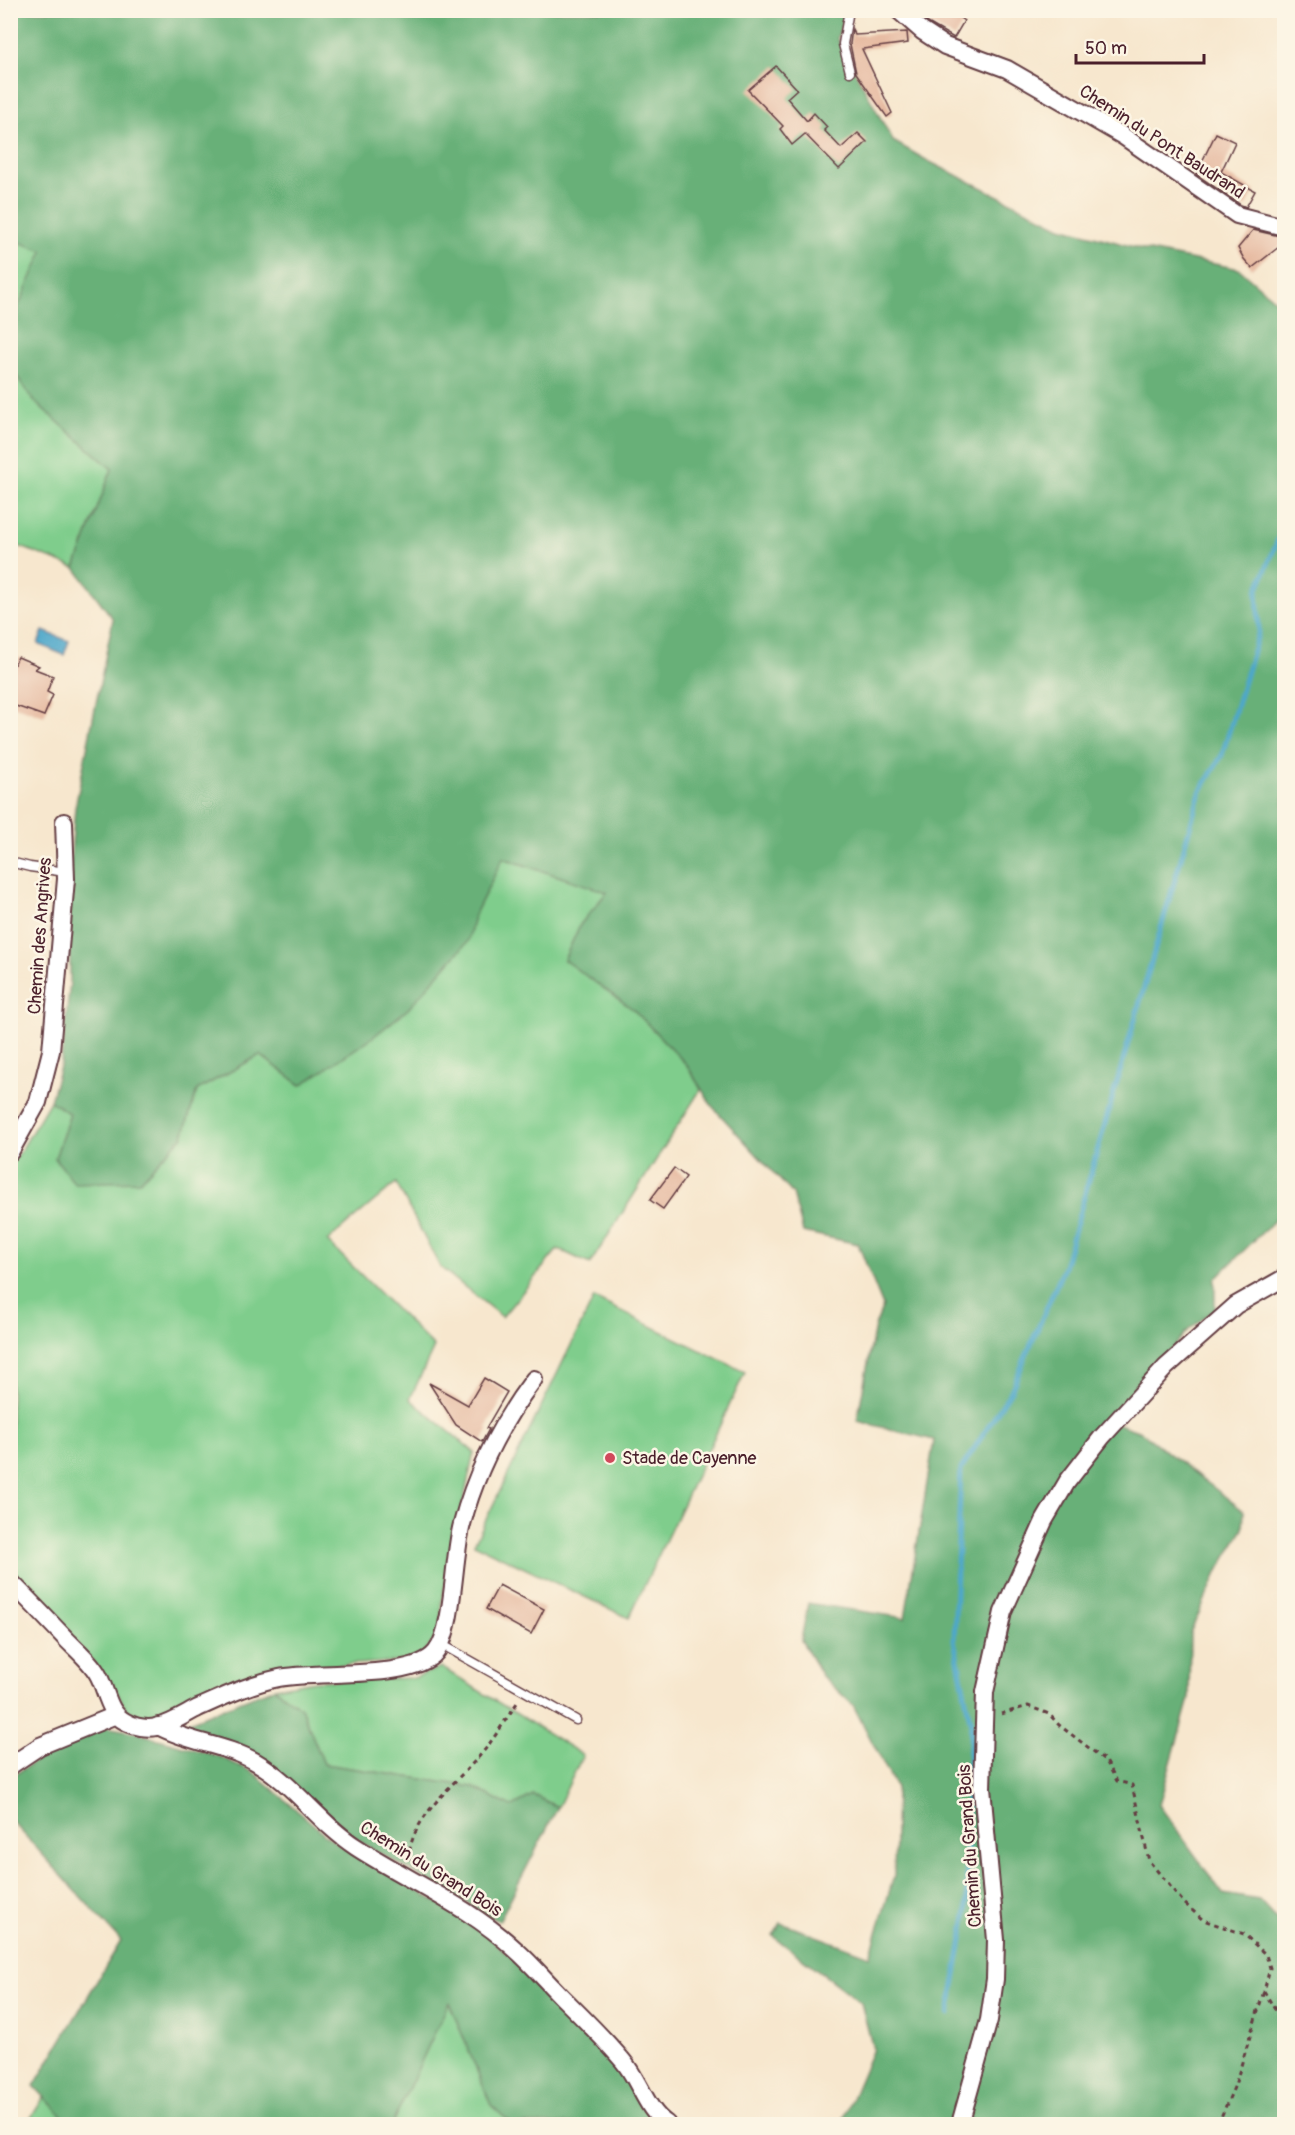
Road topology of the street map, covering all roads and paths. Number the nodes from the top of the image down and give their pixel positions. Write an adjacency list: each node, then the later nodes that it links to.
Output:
1 (849, 10): 3 (lane)
2 (898, 10): 4 (street, Chemin du Pont Baudrand)
3 (850, 72)
4 (1284, 227)
5 (64, 822): 7 (street, Chemin des Angrives)
6 (10, 862): 7 (lane)
7 (66, 872): 8 (street, Chemin des Angrives)
8 (10, 1152)
9 (1284, 1278): 14 (street, Chemin du Grand Bois)
10 (534, 1379): 12 (street)
11 (10, 1581): 15 (street)
12 (441, 1644): 13 (lane); 17 (street)
13 (525, 1691): 16 (lane); 19 (path)
14 (985, 1711): 20 (path); 23 (street, Chemin du Grand Bois)
15 (116, 1715): 17 (street); 18 (street)
16 (576, 1720)
17 (158, 1726): 19 (street, Chemin du Grand Bois)
18 (10, 1766)
19 (414, 1880): 22 (street, Chemin du Grand Bois)
20 (1264, 1991): 21 (path); 24 (path)
21 (1284, 2021)
22 (667, 2124)
23 (960, 2124)
24 (1218, 2124)

